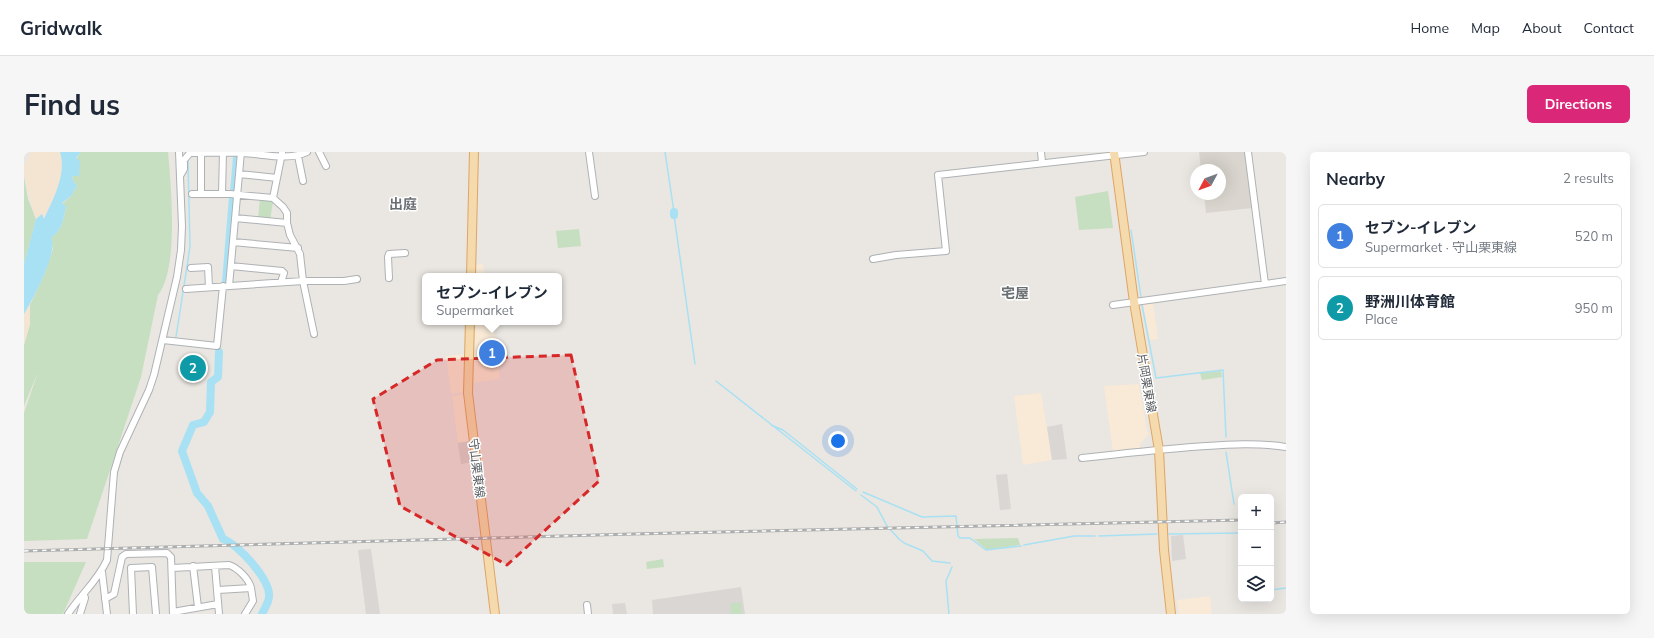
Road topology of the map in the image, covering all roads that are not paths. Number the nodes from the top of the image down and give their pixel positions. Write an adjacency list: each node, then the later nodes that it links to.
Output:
1 (179, 152): 20 (street)
2 (190, 152): 3 (street); 20 (street)
3 (201, 152): 4 (street); 24 (street)
4 (223, 152): 5 (street); 25 (street)
5 (241, 152): 13 (street); 19 (street)
6 (307, 152): 16 (street)
7 (319, 152): 18 (street)
8 (474, 152): 37 (main road)
9 (591, 152): 27 (street)
10 (1041, 152): 17 (street)
11 (1144, 152): 15 (street)
12 (1248, 152): 43 (street)
13 (263, 153): 14 (street)
14 (281, 154): 16 (street); 21 (street)
15 (1114, 154): 17 (street); 47 (main road, 片岡栗東線)
16 (298, 156): 22 (street)
17 (1042, 162): 34 (street)
18 (326, 166)
19 (239, 174): 21 (street); 26 (street)
20 (180, 176): 51 (street)
21 (276, 178): 28 (street)
22 (303, 181)
23 (192, 194): 24 (street)
24 (202, 194): 25 (street)
25 (222, 194): 26 (street)
26 (237, 195): 28 (street); 29 (street)
27 (595, 196)
28 (273, 198): 30 (street)
29 (235, 218): 30 (street); 31 (street)
30 (287, 223): 32 (street)
31 (233, 242): 32 (street); 35 (street)
32 (298, 248): 40 (street)
33 (405, 253): 38 (street)
34 (874, 259)
35 (231, 266): 42 (street); 44 (street)
36 (191, 268): 45 (street)
37 (471, 273)
38 (389, 278)
39 (357, 279): 40 (street)
40 (303, 281): 42 (street); 50 (street)
41 (1286, 281): 43 (street)
42 (281, 282): 44 (street)
43 (1265, 284): 47 (street)
44 (226, 286): 45 (street); 51 (street)
45 (209, 287): 46 (street)
46 (186, 289)
47 (1134, 302): 48 (street); 53 (main road, 片岡栗東線)
48 (1113, 305)
49 (470, 325): 74 (main road, 守山栗東線)
50 (314, 334)
51 (163, 340): 58 (street)
52 (1286, 447): 53 (street)
53 (1159, 450): 54 (street); 76 (main road, 片岡栗東線)
54 (1082, 458)
55 (193, 566): 56 (street); 57 (street); 65 (street)
56 (215, 566): 59 (street); 60 (street)
57 (172, 568): 62 (street); 66 (street)
58 (102, 572): 61 (street); 62 (street)
59 (251, 588): 60 (street); 73 (street)
60 (218, 590): 63 (street)
61 (84, 595): 67 (street); 68 (street)
62 (105, 599): 69 (street)
63 (218, 604): 65 (street); 72 (street)
64 (587, 605): 75 (street)
65 (198, 608): 66 (street)
66 (173, 613)
67 (68, 614)
68 (80, 614)
69 (107, 614)
70 (133, 614): 71 (street)
71 (156, 614)
72 (219, 614)
73 (245, 614)
74 (495, 614)
75 (588, 614)
76 (1171, 614)

